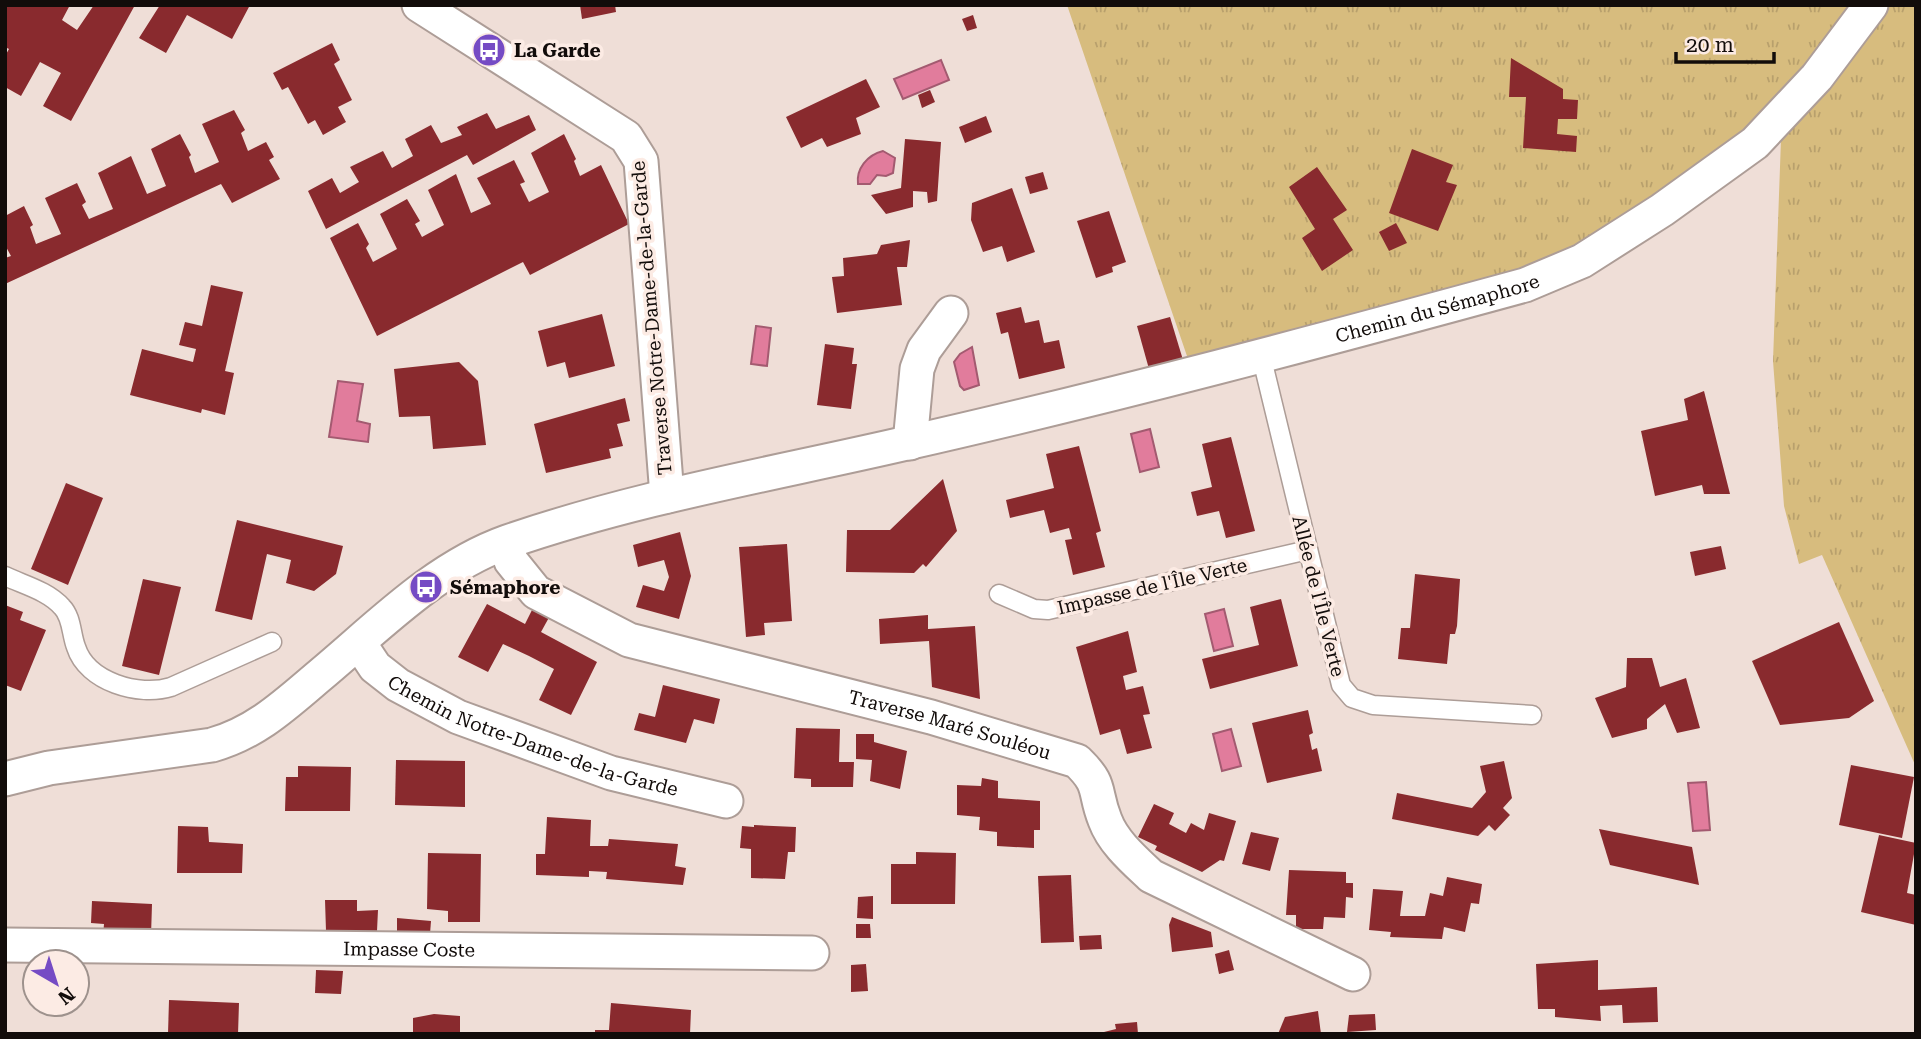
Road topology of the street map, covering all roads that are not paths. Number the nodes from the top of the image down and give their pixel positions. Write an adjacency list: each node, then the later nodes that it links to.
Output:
1 (419, 5): 6 (street, Traverse Notre-Dame-de-la-Garde)
2 (1871, 5): 4 (street, Chemin du Sémaphore)
3 (951, 313): 5 (street)
4 (1261, 355): 5 (street, Chemin du Sémaphore); 8 (lane, Allée de l'Île Verte)
5 (910, 443): 6 (street, Chemin du Sémaphore)
6 (667, 496): 7 (street)
7 (506, 543): 12 (street); 18 (street, Traverse Maré Souléou)
8 (1308, 550): 10 (lane, Impasse de l'Île Verte); 13 (lane, Allée de l'Île Verte)
9 (5, 576): 11 (lane)
10 (999, 594)
11 (272, 642)
12 (359, 643): 14 (street); 15 (street, Chemin Notre-Dame-de-la-Garde)
13 (1532, 715)
14 (5, 779)
15 (726, 801)
16 (5, 945): 17 (street, Impasse Coste)
17 (812, 953)
18 (1353, 974)

